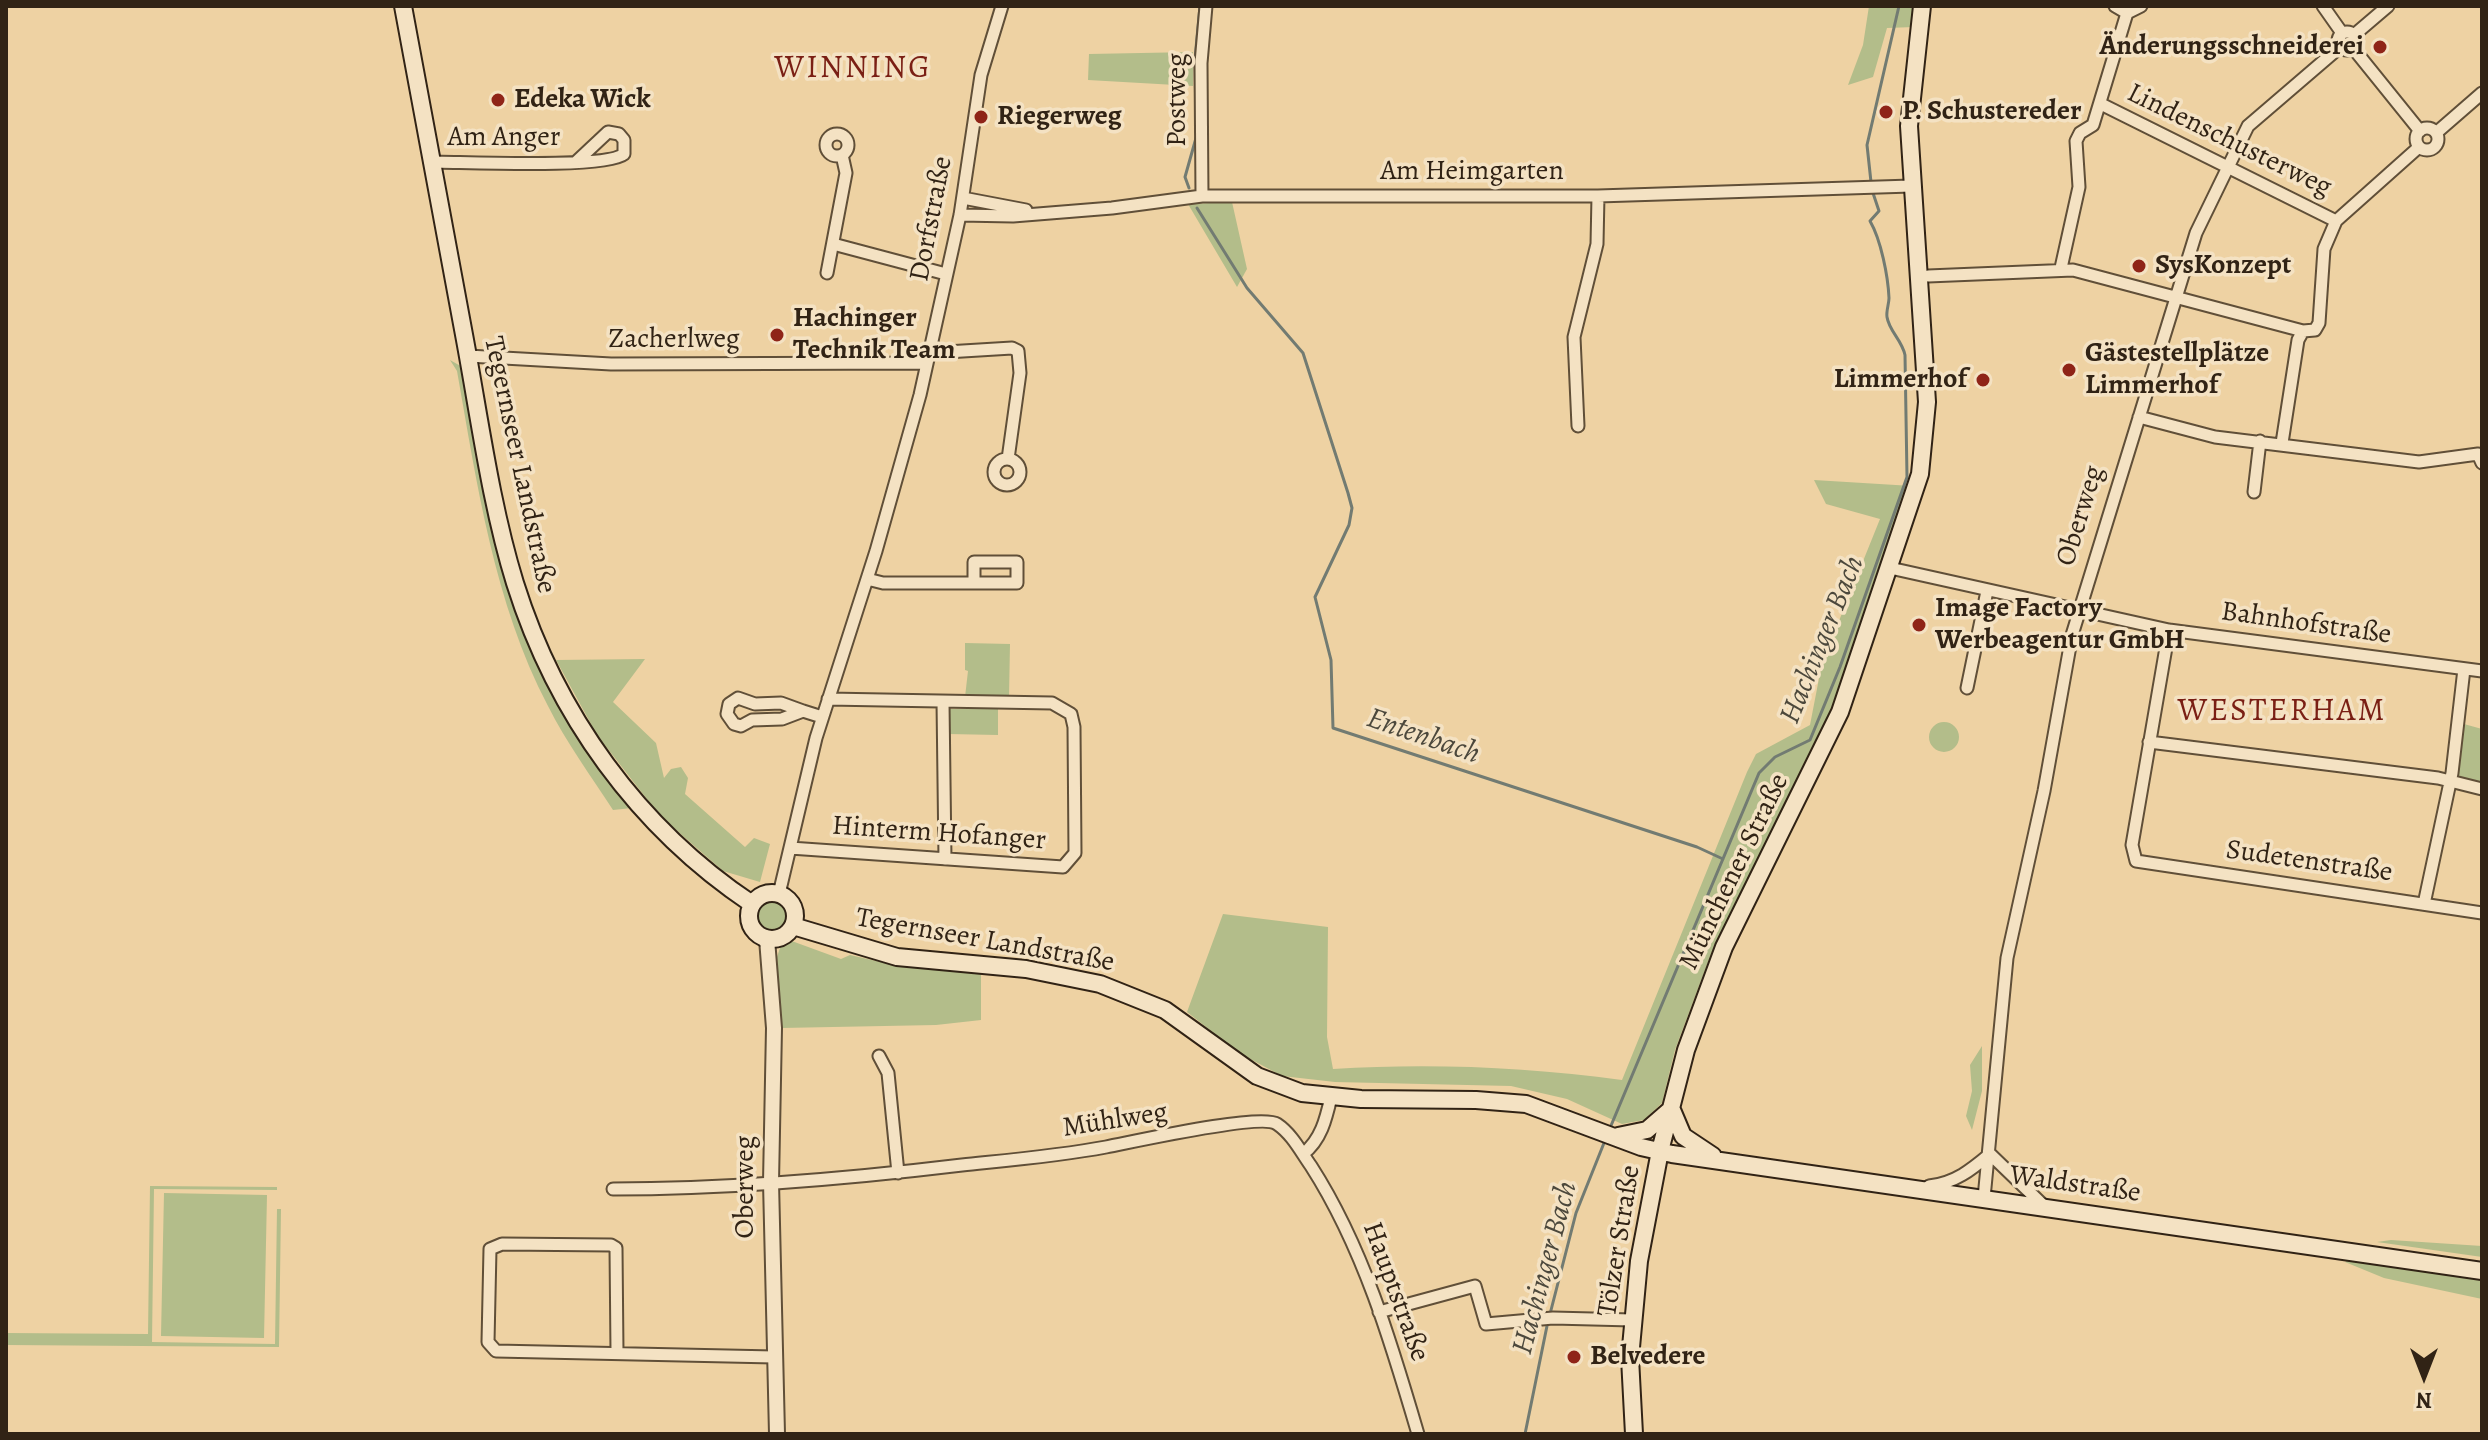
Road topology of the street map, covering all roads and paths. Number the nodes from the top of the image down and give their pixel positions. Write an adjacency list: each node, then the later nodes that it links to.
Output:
1 (403, 6): 17 (main road, Tegernseer Landstraße)
2 (1002, 6): 23 (street, Dorfstraße)
3 (1206, 6): 21 (street, Postweg)
4 (1922, 6): 20 (main road, Münchener Straße)
5 (2115, 6): 9 (street)
6 (2141, 6): 9 (street)
7 (2323, 6): 10 (street)
8 (2388, 6): 10 (street)
9 (2127, 13): 12 (street)
10 (2350, 38): 13 (street); 19 (street, Oberweg)
11 (2482, 93): 14 (street)
12 (2101, 104): 19 (street, Lindenschusterweg); 28 (street)
13 (2420, 131): 14 (street); 15 (street)
14 (2436, 133): 15 (street)
15 (2419, 147): 26 (street)
16 (842, 155): 27 (street)
17 (432, 162): 18 (street, Am Anger); 34 (main road, Tegernseer Landstraße)
18 (576, 162)
19 (2225, 166): 26 (street, Lindenschusterweg); 32 (street, Oberweg)
20 (1911, 186): 22 (street, Am Heimgarten); 43 (main road, Münchener Straße)
21 (1202, 196): 22 (street, Am Heimgarten); 24 (street, Am Heimgarten)
22 (1598, 196): 37 (street)
23 (963, 198): 24 (street, Am Heimgarten); 25 (street, Dorfstraße)
24 (1034, 211): 25 (street, Am Heimgarten)
25 (960, 215): 30 (street, Dorfstraße)
26 (2336, 221): 33 (street)
27 (833, 244): 29 (street); 30 (street)
28 (2061, 268): 31 (street); 32 (street)
29 (827, 273)
30 (946, 274): 35 (street, Dorfstraße)
31 (1928, 276)
32 (2176, 297): 33 (street); 36 (street, Oberweg)
33 (2303, 331): 39 (street)
34 (468, 356): 35 (street, Zacherlweg); 62 (main road, Tegernseer Landstraße)
35 (928, 358): 40 (street, Zacherlweg); 44 (street, Dorfstraße)
36 (2139, 417): 38 (street); 47 (street, Oberweg)
37 (1578, 426)
38 (2260, 441): 39 (street); 42 (street)
39 (2282, 443): 41 (street)
40 (1008, 459)
41 (2482, 463)
42 (2254, 492)
43 (1890, 568): 46 (street, Bahnhofstraße); 69 (main road, Münchener Straße)
44 (867, 579): 45 (street); 52 (street, Dorfstraße)
45 (974, 583)
46 (1987, 591): 47 (street, Bahnhofstraße); 51 (street)
47 (2078, 612): 48 (street, Bahnhofstraße); 73 (street, Oberweg)
48 (2169, 630): 49 (street, Bahnhofstraße); 56 (street)
49 (2464, 669): 50 (street, Bahnhofstraße); 57 (street)
50 (2482, 671)
51 (1967, 688)
52 (828, 699): 53 (street, Hinterm Hofanger); 55 (street, Dorfstraße)
53 (943, 702): 60 (street); 60 (street, Hinterm Hofanger)
54 (803, 711): 54 (street); 55 (street)
55 (822, 717): 59 (street, Dorfstraße)
56 (2149, 742): 57 (street); 63 (street, Sudetenstraße)
57 (2450, 783): 58 (street); 63 (street)
58 (2482, 789)
59 (790, 848): 60 (street, Hinterm Hofanger); 61 (street, Dorfstraße)
60 (945, 859)
61 (779, 894): 62 (main road); 65 (main road)
62 (752, 904): 66 (main road)
63 (2424, 904): 64 (street, Sudetenstraße)
64 (2482, 913)
65 (793, 926): 66 (main road); 68 (main road, Tegernseer Landstraße)
66 (767, 939): 78 (street, Oberweg)
67 (879, 1056): 76 (street)
68 (1331, 1097): 70 (main road, Tegernseer Landstraße); 72 (street)
69 (1671, 1109): 70 (main road); 71 (main road, Münchener Straße); 74 (main road)
70 (1612, 1137): 71 (main road, Tegernseer Landstraße)
71 (1660, 1151): 74 (main road, Waldstraße); 77 (main road, Tölzer Straße)
72 (1303, 1154): 75 (street, Mühlweg); 76 (street, Mühlweg)
73 (1990, 1154): 79 (street); 81 (street, Oberweg); 82 (street)
74 (1721, 1161): 77 (main road); 79 (main road, Waldstraße)
75 (1315, 1172): 84 (street, Hauptstraße)
76 (898, 1173): 78 (street, Mühlweg)
77 (1655, 1181): 85 (main road, Tölzer Straße)
78 (771, 1182): 80 (street, Mühlweg); 87 (street, Oberweg)
79 (1912, 1188): 81 (main road, Waldstraße)
80 (613, 1189)
81 (1984, 1198): 82 (main road, Waldstraße)
82 (2044, 1206): 83 (main road, Waldstraße)
83 (2482, 1271)
84 (1379, 1312): 85 (street); 89 (street, Hauptstraße)
85 (1632, 1320): 90 (main road, Tölzer Straße)
86 (617, 1352): 86 (street); 87 (street)
87 (774, 1357): 88 (street, Oberweg)
88 (777, 1434)
89 (1418, 1434)
90 (1634, 1434)

